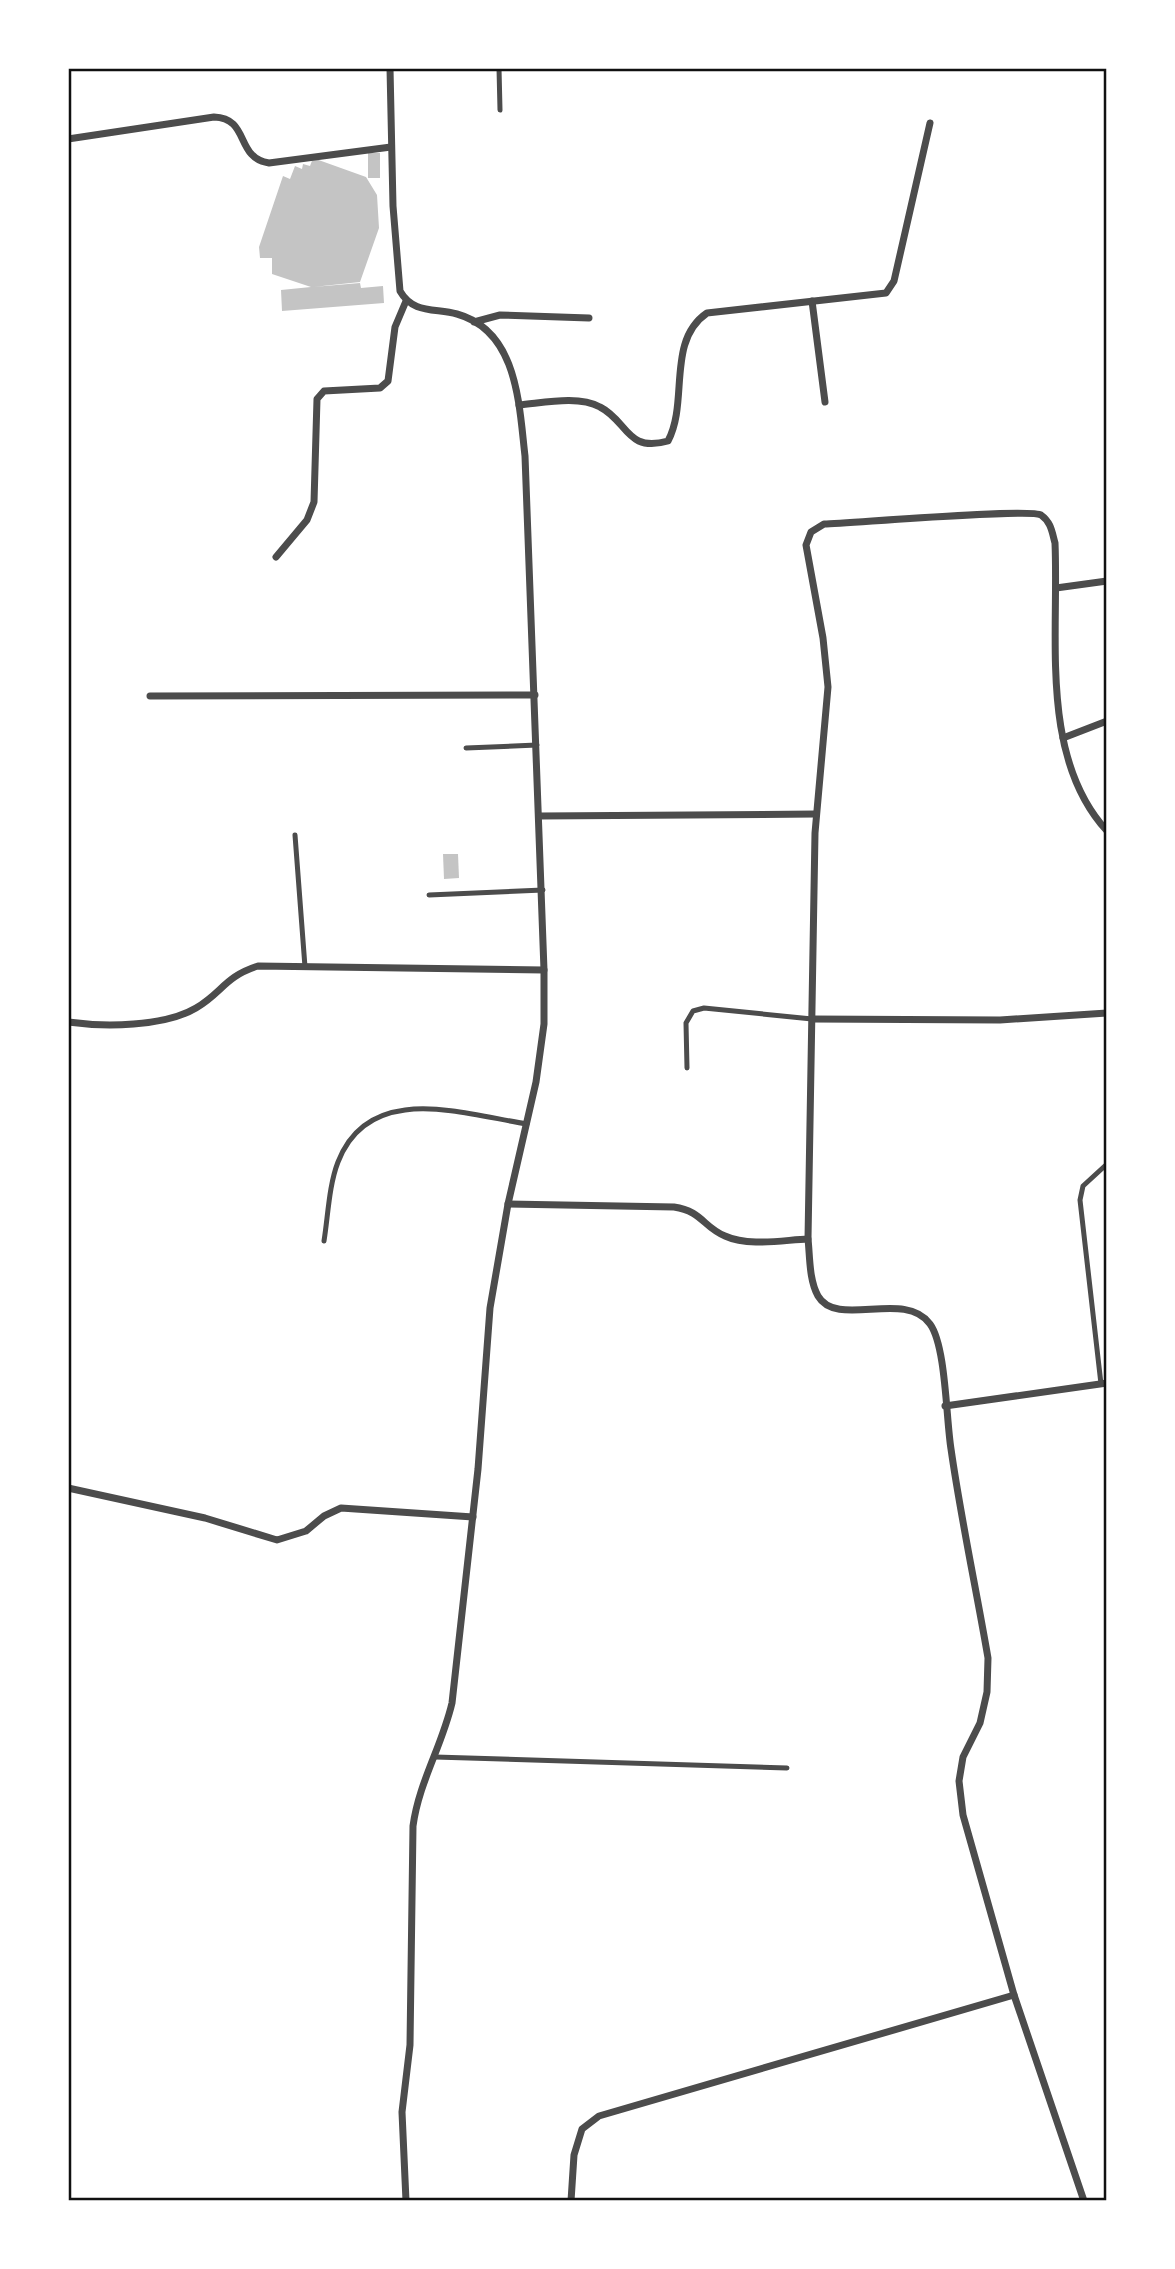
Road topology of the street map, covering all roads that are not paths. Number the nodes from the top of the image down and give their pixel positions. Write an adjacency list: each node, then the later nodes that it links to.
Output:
1 (390, 68): 6 (street)
2 (499, 68): 3 (lane)
3 (500, 110)
4 (930, 123): 7 (street)
5 (68, 139): 6 (street)
6 (391, 147): 8 (street)
7 (812, 301): 11 (street); 12 (street)
8 (406, 302): 10 (street); 13 (street)
9 (589, 318): 10 (street)
10 (474, 322): 12 (street)
11 (825, 402)
12 (519, 405): 16 (street)
13 (276, 557)
14 (1107, 581): 15 (street)
15 (1056, 588): 19 (street); 22 (street)
16 (535, 695): 17 (street); 20 (street)
17 (150, 696)
18 (1107, 721): 19 (street)
19 (1063, 738): 24 (street)
20 (537, 745): 21 (lane); 23 (street)
21 (466, 748)
22 (816, 814): 23 (street); 31 (street)
23 (540, 816): 26 (street)
24 (1107, 831)
25 (295, 835): 28 (lane)
26 (543, 890): 27 (lane); 29 (street)
27 (429, 895)
28 (304, 967): 29 (street); 32 (street)
29 (544, 970): 34 (street)
30 (1107, 1013): 31 (street)
31 (812, 1018): 33 (lane); 37 (street)
32 (68, 1022)
33 (687, 1068)
34 (528, 1124): 36 (street); 38 (lane)
35 (1107, 1164): 39 (lane)
36 (508, 1204): 37 (street); 42 (street)
37 (808, 1239): 40 (street)
38 (324, 1241)
39 (1104, 1383): 40 (street)
40 (945, 1406): 45 (street)
41 (68, 1488): 42 (street)
42 (473, 1517): 43 (street)
43 (435, 1757): 44 (lane); 46 (street)
44 (787, 1768)
45 (1014, 1995): 47 (street); 48 (street)
46 (406, 2201)
47 (571, 2201)
48 (1084, 2201)

